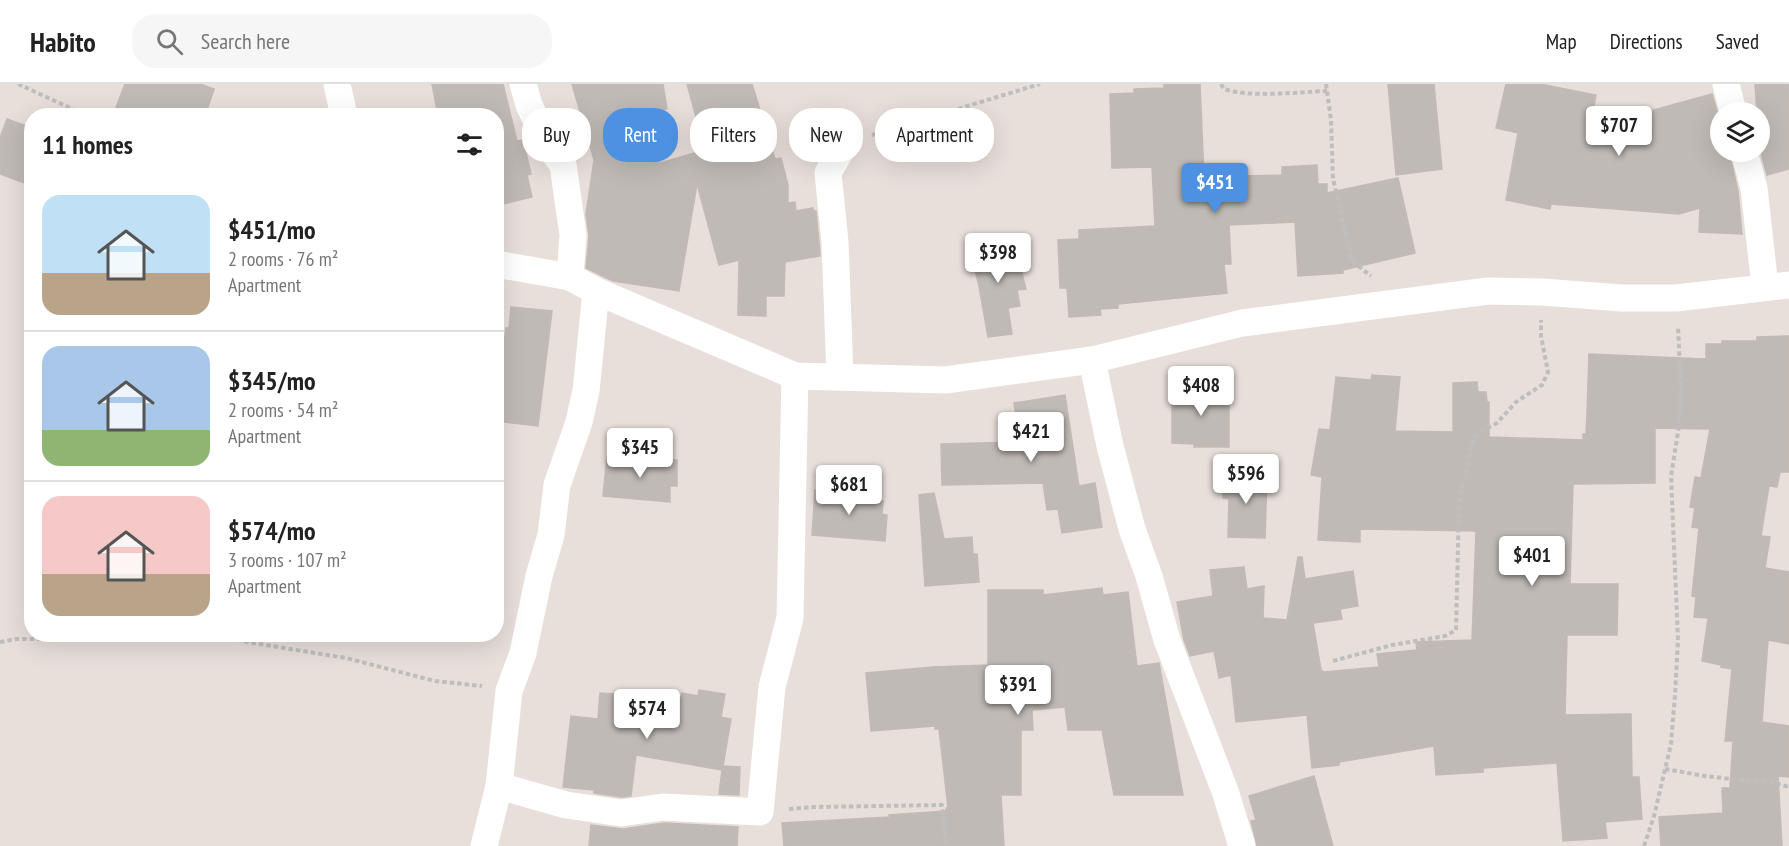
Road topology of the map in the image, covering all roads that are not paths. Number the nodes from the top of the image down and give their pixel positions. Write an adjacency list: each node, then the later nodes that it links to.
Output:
1 (337, 84): 5 (street)
2 (523, 84): 9 (street)
3 (1726, 84): 4 (street)
4 (1730, 102)
5 (342, 108)
6 (834, 162): 14 (street)
7 (1747, 162): 10 (street)
8 (504, 265): 9 (street)
9 (570, 277): 11 (street)
10 (1777, 286): 12 (street)
11 (596, 291): 13 (street); 15 (street)
12 (1092, 360): 14 (street); 17 (street)
13 (795, 376): 14 (street); 15 (street)
14 (840, 376)
15 (499, 786): 16 (street)
16 (484, 846)
17 (1242, 846)

